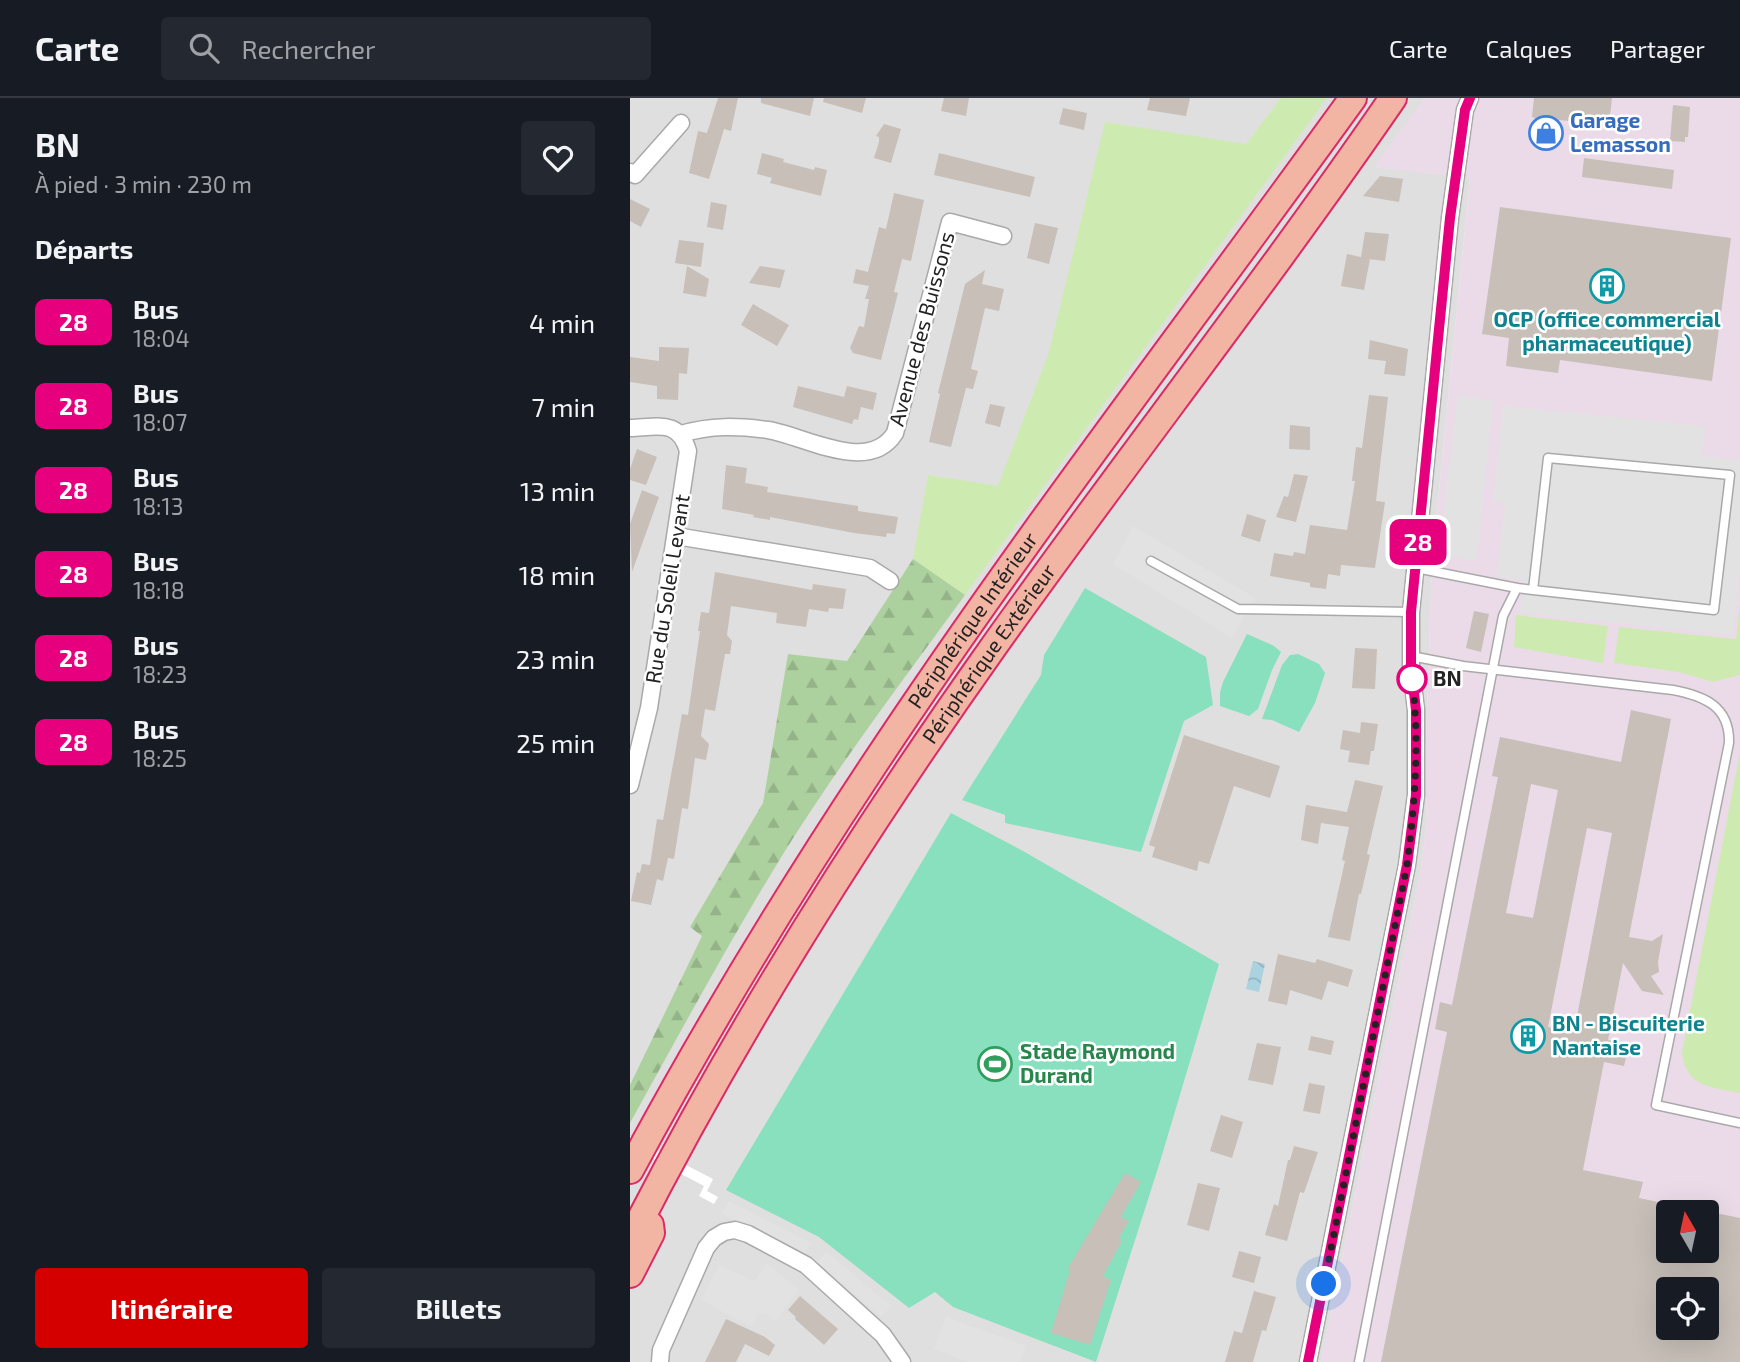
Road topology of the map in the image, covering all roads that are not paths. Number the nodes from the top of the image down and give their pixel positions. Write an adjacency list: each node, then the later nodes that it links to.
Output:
1 (1353, 98): 21 (highway, Périphérique Intérieur)
2 (1392, 98): 22 (highway, Périphérique Extérieur)
3 (1469, 98): 11 (street)
4 (681, 123): 5 (street)
5 (630, 172)
6 (1003, 236): 8 (street, Avenue des Buissons)
7 (630, 428): 8 (street)
8 (681, 434): 9 (street, Rue du Soleil Levant)
9 (676, 536): 12 (street); 18 (street, Rue du Soleil Levant)
10 (1151, 561): 15 (lane)
11 (1416, 568): 13 (lane); 15 (street)
12 (890, 581)
13 (1517, 589): 14 (lane); 17 (lane)
14 (1533, 590): 14 (lane)
15 (1411, 612): 16 (street)
16 (1411, 656): 17 (lane); 27 (street)
17 (1494, 669): 20 (lane); 28 (lane)
18 (636, 730): 19 (street, Rue du Soleil Levant)
19 (630, 785)
20 (1740, 1123)
21 (630, 1170)
22 (648, 1205): 23 (highway, Périphérique Extérieur); 24 (highway)
23 (630, 1240)
24 (630, 1274)
25 (660, 1362): 26 (street)
26 (902, 1362)
27 (1308, 1362)
28 (1359, 1362)

